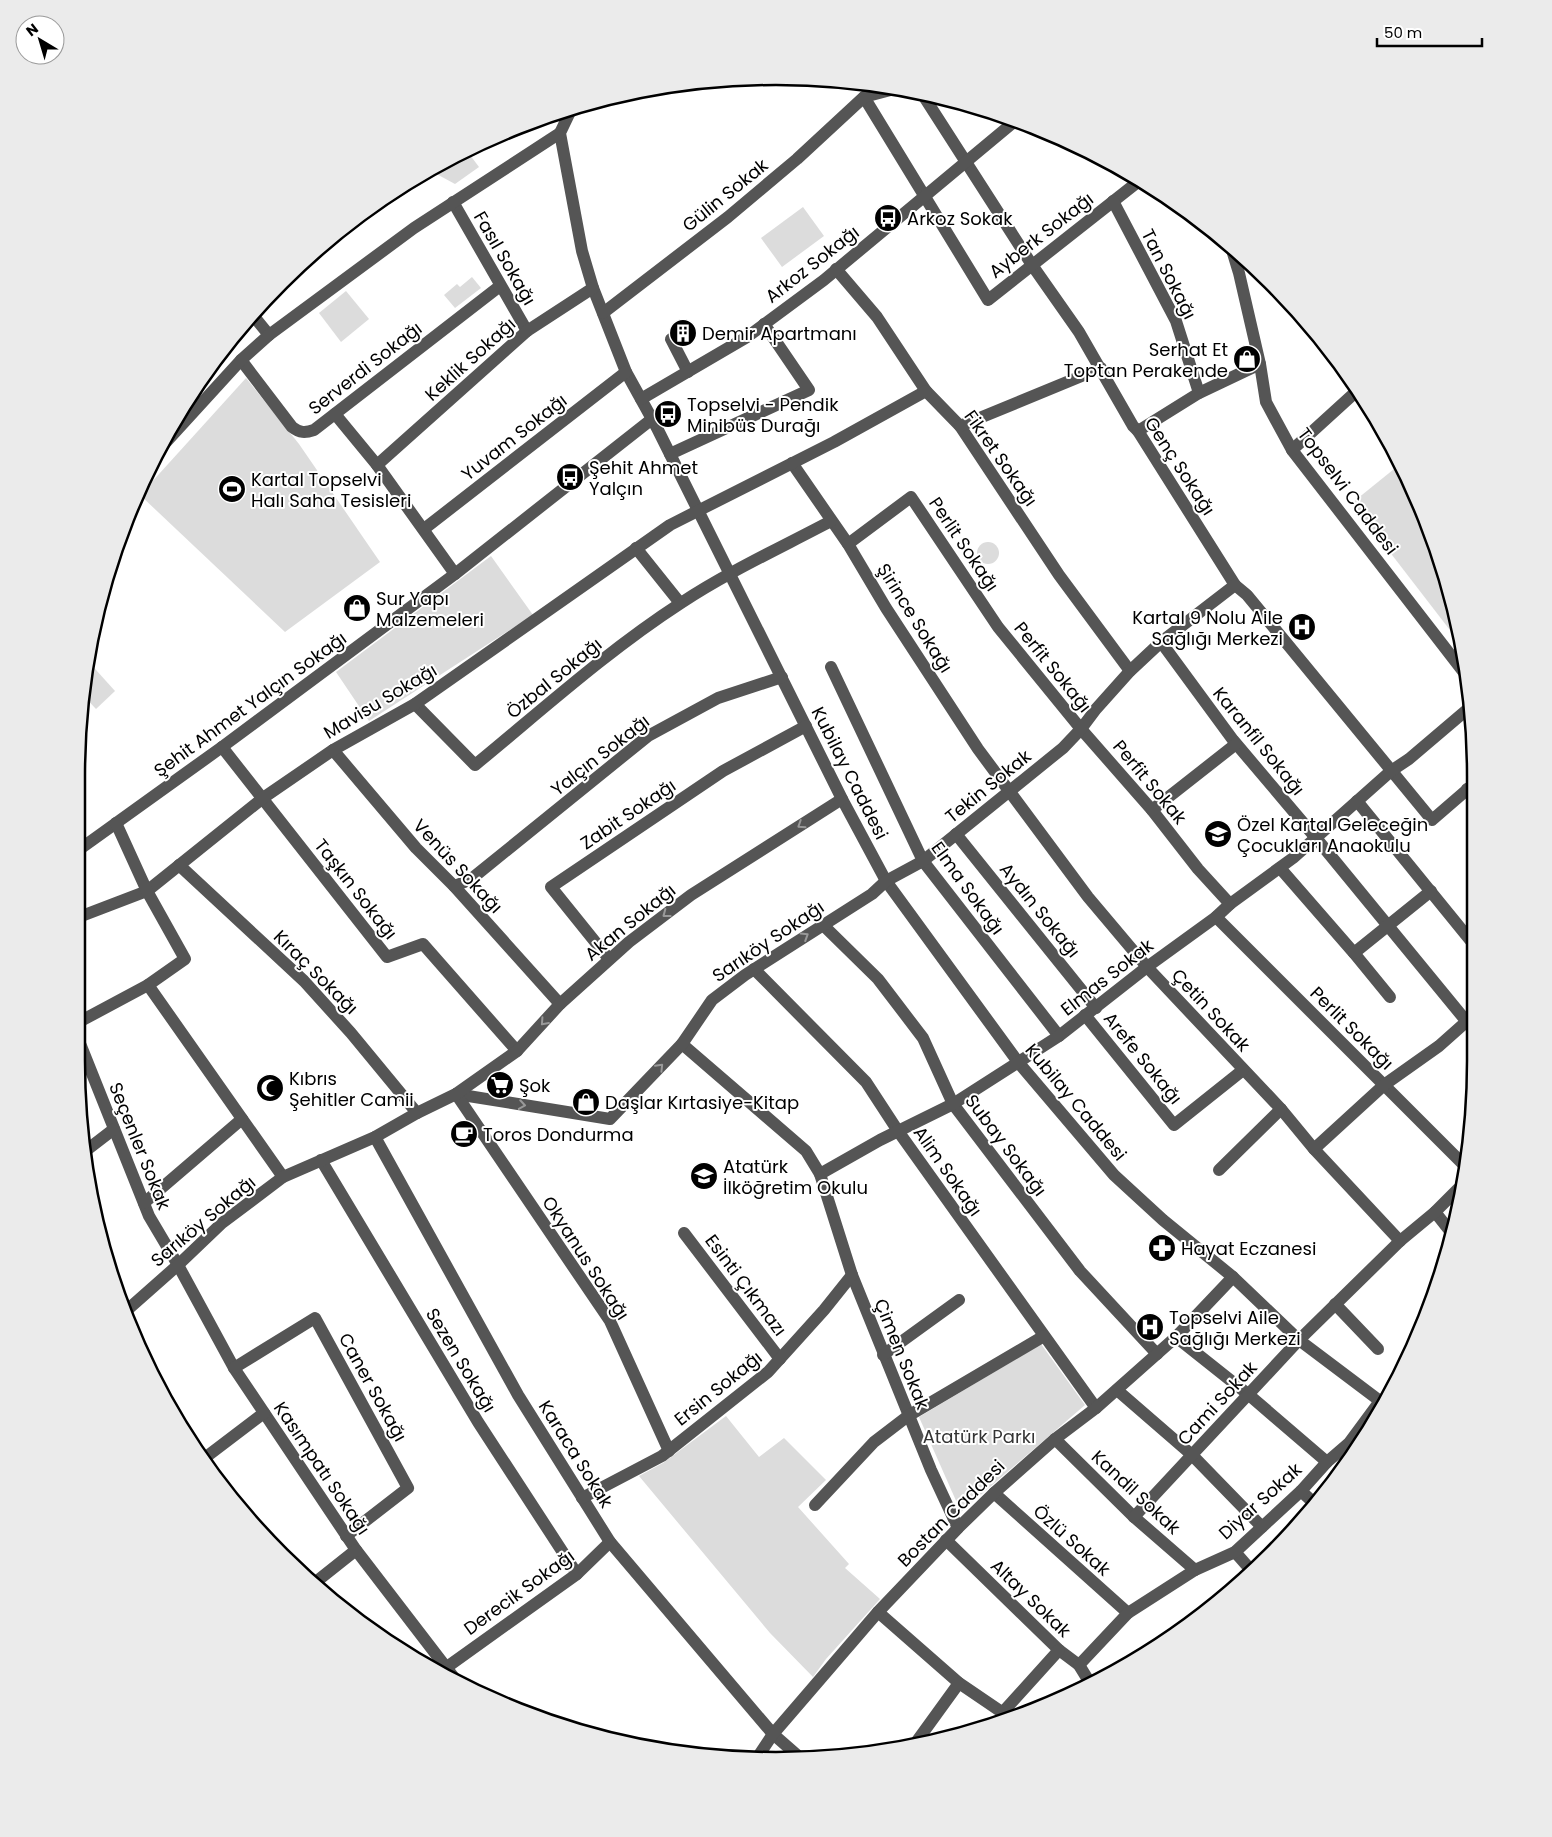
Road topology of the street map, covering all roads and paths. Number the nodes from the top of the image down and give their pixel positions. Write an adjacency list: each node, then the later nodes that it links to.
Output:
1 (879, 93): 2 (street)
2 (864, 97): 9 (street, Ayberk Sokağı); 17 (street, Gülin Sokak)
3 (927, 102): 7 (street, Genç Sokağı)
4 (568, 118): 6 (street)
5 (1009, 126): 7 (street, Arkoz Sokağı)
6 (560, 133): 10 (street); 16 (street, Kubilay Caddesi)
7 (965, 161): 9 (street, Arkoz Sokağı); 13 (street, Genç Sokağı)
8 (1134, 185): 11 (street, Ayberk Sokağı)
9 (924, 198): 13 (street, Ayberk Sokağı); 14 (street, Arkoz Sokağı)
10 (452, 202): 15 (street, Fasıl Sokağı); 21 (street)
11 (1112, 202): 13 (street, Ayberk Sokağı); 29 (street, Tan Sokağı)
12 (1235, 259): 24 (street, Topselvi Caddesi)
13 (1032, 265): 25 (street, Genç Sokağı)
14 (836, 269): 19 (street, Arkoz Sokağı); 28 (street, Fikret Sokağı)
15 (500, 286): 20 (street, Fasıl Sokağı); 32 (street, Serverdi Sokağı)
16 (593, 288): 17 (street, Kubilay Caddesi); 20 (street, Keklik Sokağı)
17 (603, 313): 26 (street, Kubilay Caddesi)
18 (256, 320): 21 (street)
19 (764, 324): 27 (street, Arkoz Sokağı); 38 (street)
20 (527, 331): 40 (street, Keklik Sokağı)
21 (269, 335): 23 (street)
22 (671, 339): 27 (street)
23 (241, 360): 32 (street, Serverdi Sokağı); 35 (street)
24 (1260, 364): 29 (street); 37 (street, Topselvi Caddesi)
25 (1101, 368): 34 (street); 36 (street, Genç Sokağı)
26 (626, 372): 31 (street, Kubilay Caddesi); 43 (street, Yuvam Sokağı)
27 (688, 372): 31 (street, Arkoz Sokağı)
28 (926, 391): 34 (street, Fikret Sokağı); 39 (street, Mavisu Sokağı)
29 (1199, 393): 36 (street)
30 (1353, 395): 37 (street)
31 (642, 399): 33 (street, Kubilay Caddesi)
32 (335, 414): 40 (street)
33 (652, 420): 38 (street, Kubilay Caddesi); 46 (street, Şehit Ahmet Yalçın Sokağı)
34 (960, 426): 54 (street, Fikret Sokağı)
35 (180, 427)
36 (1138, 431): 48 (street, Genç Sokağı)
37 (1292, 450): 52 (street, Topselvi Caddesi)
38 (670, 454): 41 (street, Kubilay Caddesi)
39 (792, 462): 41 (street, Mavisu Sokağı); 42 (street, Şirince Sokağı)
40 (377, 466): 43 (street)
41 (698, 510): 45 (street, Mavisu Sokağı); 47 (street, Kubilay Caddesi)
42 (830, 522): 44 (street, Şirince Sokağı); 47 (street, Özbal Sokağı)
43 (424, 529): 46 (street)
44 (848, 544): 50 (street, Perlit Sokağı); 65 (street, Şirince Sokağı)
45 (636, 548): 49 (street); 56 (street, Mavisu Sokağı)
46 (455, 574): 61 (street, Şehit Ahmet Yalçın Sokağı)
47 (731, 574): 49 (street, Özbal Sokağı); 55 (street, Kubilay Caddesi)
48 (1235, 585): 51 (street, Tekin Sokak); 63 (street, Genç Sokağı)
49 (680, 603): 56 (street, Özbal Sokağı)
50 (998, 627): 59 (street, Perfit Sokağı)
51 (1161, 642): 54 (street, Tekin Sokak); 60 (street, Karanfil Sokağı)
52 (1458, 664)
53 (831, 666): 74 (street, Elma Sokağı)
54 (1130, 671): 59 (street, Tekin Sokak)
55 (782, 677): 58 (street, Kubilay Caddesi); 78 (street, Yalçın Sokağı)
56 (415, 704): 62 (street, Mavisu Sokağı)
57 (1464, 712): 63 (street, Elmas Sokak)
58 (806, 726): 67 (street, Kubilay Caddesi); 88 (street, Zabit Sokağı)
59 (1081, 729): 65 (street, Tekin Sokak); 69 (street, Perfit Sokak)
60 (1236, 744): 69 (street); 72 (street, Karanfil Sokağı)
61 (222, 747): 66 (street, Taşkın Sokağı); 70 (street, Şehit Ahmet Yalçın Sokağı)
62 (333, 750): 66 (street, Mavisu Sokağı); 78 (street, Venüs Sokağı)
63 (1391, 772): 64 (street, Genç Sokağı); 68 (street, Elmas Sokak)
64 (1467, 789)
65 (1010, 792): 71 (street, Tekin Sokak); 89 (street, Çetin Sokak)
66 (263, 798): 75 (street, Mavisu Sokağı); 100 (street, Taşkın Sokağı)
67 (842, 799): 77 (street, Kubilay Caddesi); 88 (street, Akan Sokağı, one-way to 88)
68 (1358, 802): 72 (street, Elmas Sokak); 80 (street)
69 (1152, 810): 81 (street, Perfit Sokak)
70 (116, 823): 73 (street, Şehit Ahmet Yalçın Sokağı); 79 (street)
71 (956, 834): 74 (street, Tekin Sokak); 94 (street, Aydın Sokağı)
72 (1316, 838): 76 (street, Elmas Sokak); 85 (street, Karanfil Sokağı)
73 (85, 845)
74 (923, 861): 77 (street, Tekin Sokak); 98 (street, Elma Sokağı)
75 (179, 865): 79 (street, Mavisu Sokağı); 108 (street, Kıraç Sokağı)
76 (1280, 868): 81 (street, Elmas Sokak); 87 (street)
77 (886, 881): 84 (street, Sarıköy Sokağı); 102 (street, Kubilay Caddesi)
78 (454, 886): 93 (street, Venüs Sokağı)
79 (147, 891): 82 (street, Mavisu Sokağı); 91 (street)
80 (1430, 891): 85 (street); 86 (street)
81 (1230, 904): 83 (street, Elmas Sokak)
82 (85, 914)
83 (1216, 917): 89 (street, Elmas Sokak); 104 (street, Perlit Sokağı)
84 (823, 925): 90 (street, Sarıköy Sokağı, one-way to 84); 106 (street, Subay Sokağı)
85 (1389, 926): 87 (street); 95 (street, Karanfil Sokağı)
86 (1467, 936)
87 (1354, 953): 92 (street)
88 (610, 959): 93 (street, Akan Sokağı)
89 (1147, 967): 94 (street, Elmas Sokak); 103 (street, Çetin Sokak)
90 (754, 969): 99 (street, Sarıköy Sokağı); 111 (street, Alim Sokağı)
91 (148, 985): 96 (street); 109 (street)
92 (1390, 997)
93 (560, 1004): 100 (street, Akan Sokağı, one-way to 100)
94 (1090, 1011): 98 (street, Elmas Sokak); 103 (street, Arefe Sokağı)
95 (1467, 1014)
96 (85, 1019)
97 (1467, 1022): 104 (street)
98 (1059, 1036): 102 (street, Elmas Sokak)
99 (682, 1044): 105 (street, Sarıköy Sokağı, one-way to 99); 118 (street, Çimen Sokak)
100 (517, 1051): 105 (street, Akan Sokağı)
101 (85, 1056): 110 (street, Seçenler Sokak)
102 (1018, 1062): 106 (street, Elmas Sokak); 128 (street, Kubilay Caddesi)
103 (1242, 1070): 107 (street, Çetin Sokak)
104 (1384, 1085): 114 (street); 116 (street, Perlit Sokağı)
105 (456, 1094): 108 (street, Sarıköy Sokağı); 148 (street, Okyanus Sokağı)
106 (953, 1104): 111 (street, Elmas Sokak); 136 (street, Subay Sokağı)
107 (1281, 1109): 114 (street, Çetin Sokak); 117 (street)
108 (417, 1113): 112 (street, Sarıköy Sokağı)
109 (242, 1119): 119 (street); 121 (street)
110 (114, 1129): 113 (street); 121 (street, Seçenler Sokak)
111 (898, 1131): 118 (street, Elmas Sokak); 132 (street, Alim Sokağı)
112 (375, 1138): 115 (street, Sarıköy Sokağı); 154 (street, Karaca Sokak)
113 (91, 1147)
114 (1314, 1149): 125 (street, Çetin Sokak)
115 (321, 1160): 119 (street, Sarıköy Sokağı); 167 (street, Sezen Sokağı)
116 (1460, 1161)
117 (1219, 1170)
118 (820, 1174): 127 (street, Çimen Sokak)
119 (283, 1177): 126 (street, Sarıköy Sokağı)
120 (1455, 1192): 122 (street, Cami Sokak)
121 (144, 1203): 126 (street, Seçenler Sokak)
122 (1435, 1212): 123 (street); 125 (street, Cami Sokak)
123 (1446, 1226)
124 (684, 1233): 138 (street, Esinti Çıkmazı)
125 (1400, 1241): 130 (street, Cami Sokak)
126 (178, 1265): 131 (street, Sarıköy Sokağı); 139 (street, Kasımpatı Sokağı)
127 (852, 1274): 137 (street, Çimen Sokak); 138 (street, Ersin Sokağı)
128 (1232, 1277): 133 (street, Bostan Caddesi); 134 (street, Kubilay Caddesi)
129 (959, 1300): 137 (street)
130 (1335, 1304): 134 (street, Cami Sokak); 135 (street)
131 (131, 1307)
132 (1044, 1336): 143 (street, Alim Sokağı); 145 (street)
133 (1176, 1337): 136 (street, Bostan Caddesi); 141 (street)
134 (1299, 1340): 141 (street, Cami Sokak); 142 (street, Kubilay Caddesi)
135 (1378, 1349)
136 (1157, 1354): 140 (street, Bostan Caddesi)
137 (883, 1355): 145 (street, Çimen Sokak)
138 (780, 1359): 148 (street, Ersin Sokağı)
139 (234, 1368): 144 (street, Kasımpatı Sokağı); 160 (street, Caner Sokağı)
140 (1118, 1390): 143 (street, Bostan Caddesi); 150 (street)
141 (1249, 1395): 150 (street, Cami Sokak); 151 (street)
142 (1380, 1396)
143 (1096, 1408): 146 (street, Bostan Caddesi)
144 (264, 1413): 149 (street); 160 (street, Kasımpatı Sokağı)
145 (908, 1416): 156 (street); 159 (street, Çimen Sokak)
146 (1055, 1439): 153 (street, Bostan Caddesi); 157 (street, Kandil Sokak)
147 (1349, 1448): 151 (street, Diyar Sokak)
148 (669, 1450): 154 (street, Ersin Sokağı)
149 (208, 1455)
150 (1192, 1455): 157 (street, Cami Sokak); 158 (street)
151 (1327, 1462): 152 (street, Diyar Sokak)
152 (1301, 1491): 155 (street); 158 (street, Diyar Sokak)
153 (994, 1493): 159 (street, Bostan Caddesi); 170 (street, Özlü Sokak)
154 (582, 1498): 162 (street, Karaca Sokak)
155 (1310, 1499)
156 (815, 1505)
157 (1134, 1516): 166 (street, Kandil Sokak)
158 (1262, 1527): 164 (street, Diyar Sokak)
159 (958, 1528): 161 (street, Bostan Caddesi)
160 (346, 1536): 163 (street, Kasımpatı Sokağı)
161 (946, 1540): 169 (street, Bostan Caddesi); 171 (street, Altay Sokak)
162 (610, 1542): 167 (street, Derecik Sokağı); 179 (street, Karaca Sokak)
163 (356, 1550): 168 (street); 173 (street, Kasımpatı Sokağı)
164 (1235, 1552): 165 (street); 166 (street, Diyar Sokak)
165 (1248, 1566)
166 (1195, 1570): 170 (street, Diyar Sokak)
167 (576, 1574): 173 (street, Derecik Sokağı)
168 (319, 1580)
169 (878, 1612): 176 (street); 179 (street, Bostan Caddesi)
170 (1128, 1613): 172 (street, Diyar Sokak)
171 (1059, 1650): 172 (street, Altay Sokak); 177 (street)
172 (1079, 1665): 175 (street, Altay Sokak)
173 (447, 1666): 174 (street, Kasımpatı Sokağı)
174 (449, 1670)
175 (1087, 1678)
176 (959, 1683): 178 (street); 180 (street)
177 (1010, 1711)
178 (1003, 1713)
179 (773, 1734): 181 (street, Bostan Caddesi); 182 (street, Karaca Sokak)
180 (920, 1737)
181 (761, 1752)
182 (793, 1752)

